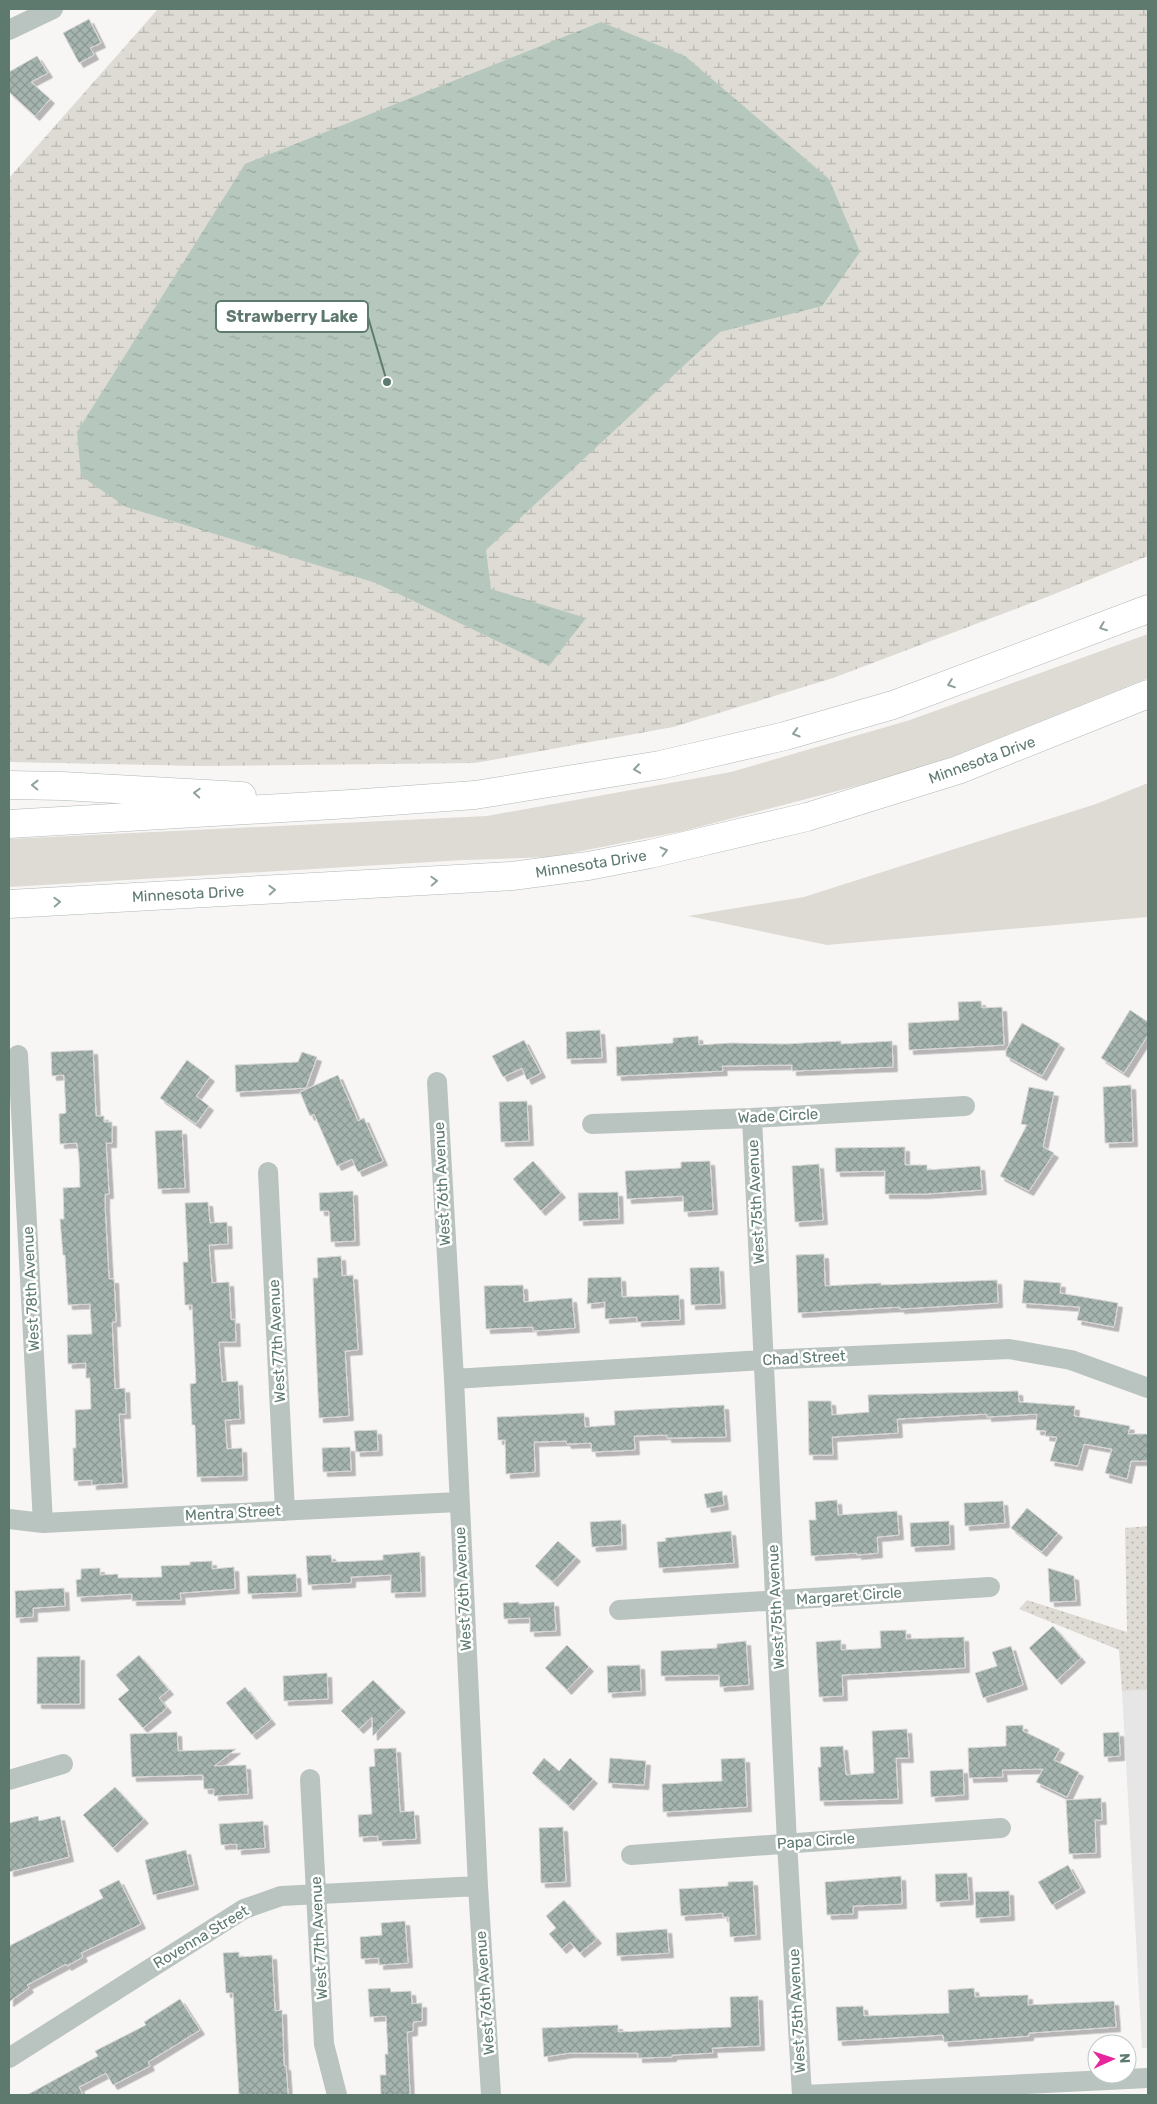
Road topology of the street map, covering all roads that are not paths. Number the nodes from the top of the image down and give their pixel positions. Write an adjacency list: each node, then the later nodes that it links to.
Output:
1 (53, 9): 2 (street)
2 (9, 30)
3 (1148, 609): 6 (highway, one-way to 6)
4 (1148, 694): 8 (highway, Minnesota Drive, one-way to 4)
5 (9, 784): 6 (highway, one-way to 5)
6 (350, 804): 7 (highway)
7 (9, 824)
8 (9, 904)
9 (18, 1055): 21 (street, West 78th Avenue)
10 (437, 1082): 16 (street, West 76th Avenue)
11 (965, 1106): 12 (street, Wade Circle)
12 (752, 1118): 13 (street, Wade Circle); 15 (street, West 75th Avenue)
13 (592, 1124)
14 (268, 1172): 19 (street, West 77th Avenue)
15 (763, 1360): 16 (street, Chad Street); 17 (street, Chad Street); 23 (street, West 75th Avenue)
16 (454, 1379): 18 (street, West 76th Avenue)
17 (1148, 1388)
18 (458, 1502): 19 (street, Mentra Street); 31 (street, West 76th Avenue)
19 (285, 1510): 21 (street, Mentra Street)
20 (9, 1519): 21 (street, Mentra Street)
21 (43, 1523)
22 (990, 1587): 23 (street, Margaret Circle)
23 (776, 1601): 24 (street, Margaret Circle); 29 (street, West 75th Avenue)
24 (619, 1610)
25 (63, 1764): 27 (street)
26 (310, 1779): 32 (street, West 77th Avenue)
27 (9, 1780)
28 (1002, 1828): 29 (street, Papa Circle)
29 (787, 1843): 30 (street, Papa Circle); 38 (street, West 75th Avenue)
30 (631, 1855)
31 (478, 1886): 32 (street, Rovenna Street); 37 (street, West 76th Avenue)
32 (316, 1894): 33 (street, Rovenna Street); 36 (street, West 77th Avenue)
33 (9, 2058)
34 (1148, 2078): 35 (street)
35 (1103, 2088): 38 (street)
36 (338, 2095)
37 (491, 2095)
38 (804, 2095)

